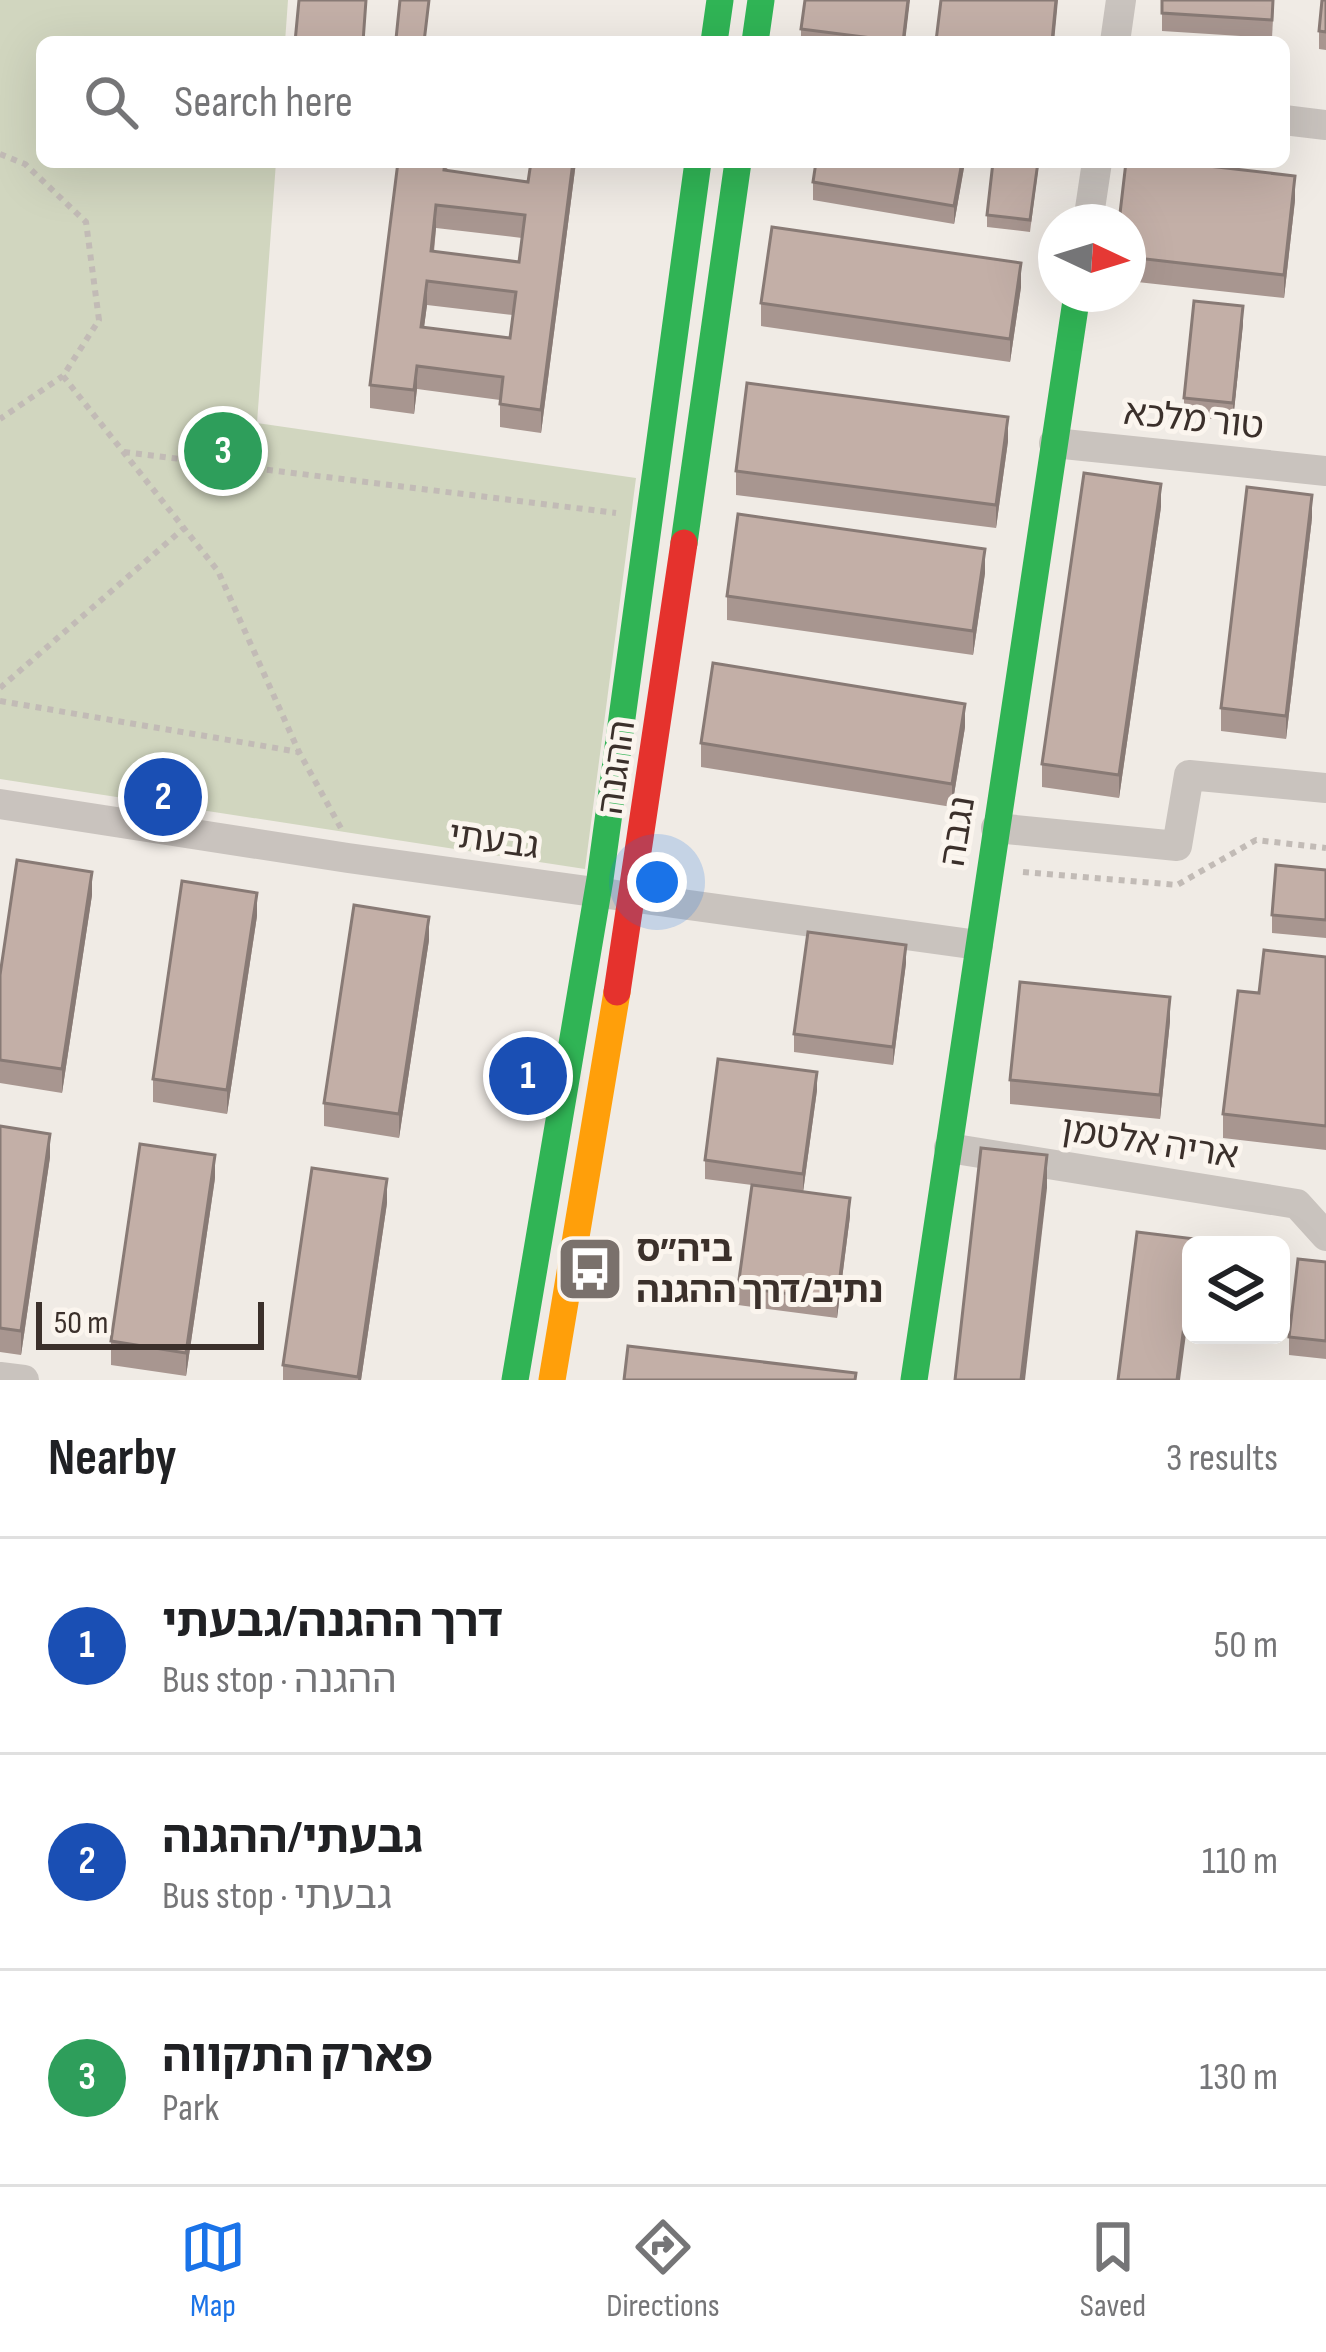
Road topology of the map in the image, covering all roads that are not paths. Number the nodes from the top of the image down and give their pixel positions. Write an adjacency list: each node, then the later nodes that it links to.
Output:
1 (720, 0): 4 (street)
2 (761, 0): 5 (street)
3 (1121, 0): 6 (street)
4 (715, 36)
5 (756, 36)
6 (1116, 36)
7 (1290, 121): 8 (street)
8 (1326, 125)
9 (697, 168): 19 (street, ההגנה)
10 (737, 168): 20 (street, ההגנה)
11 (1096, 168): 12 (street)
12 (1091, 204)
13 (1074, 312): 14 (street, נגבה)
14 (1054, 443): 15 (street, טור מלכא); 18 (street, נגבה)
15 (1326, 471)
16 (1326, 788): 18 (street)
17 (0, 804): 19 (street, גבעתי)
18 (996, 828): 21 (street, נגבה)
19 (597, 892): 20 (street, גבעתי); 26 (street, ההגנה)
20 (633, 898): 21 (street, גבעתי); 27 (street, ההגנה)
21 (979, 945): 22 (street, נגבה)
22 (949, 1148): 23 (street, אריה אלטמן); 28 (street, נגבה)
23 (1326, 1236)
24 (0, 1377): 25 (street)
25 (25, 1380)
26 (514, 1380)
27 (552, 1380)
28 (914, 1380)

